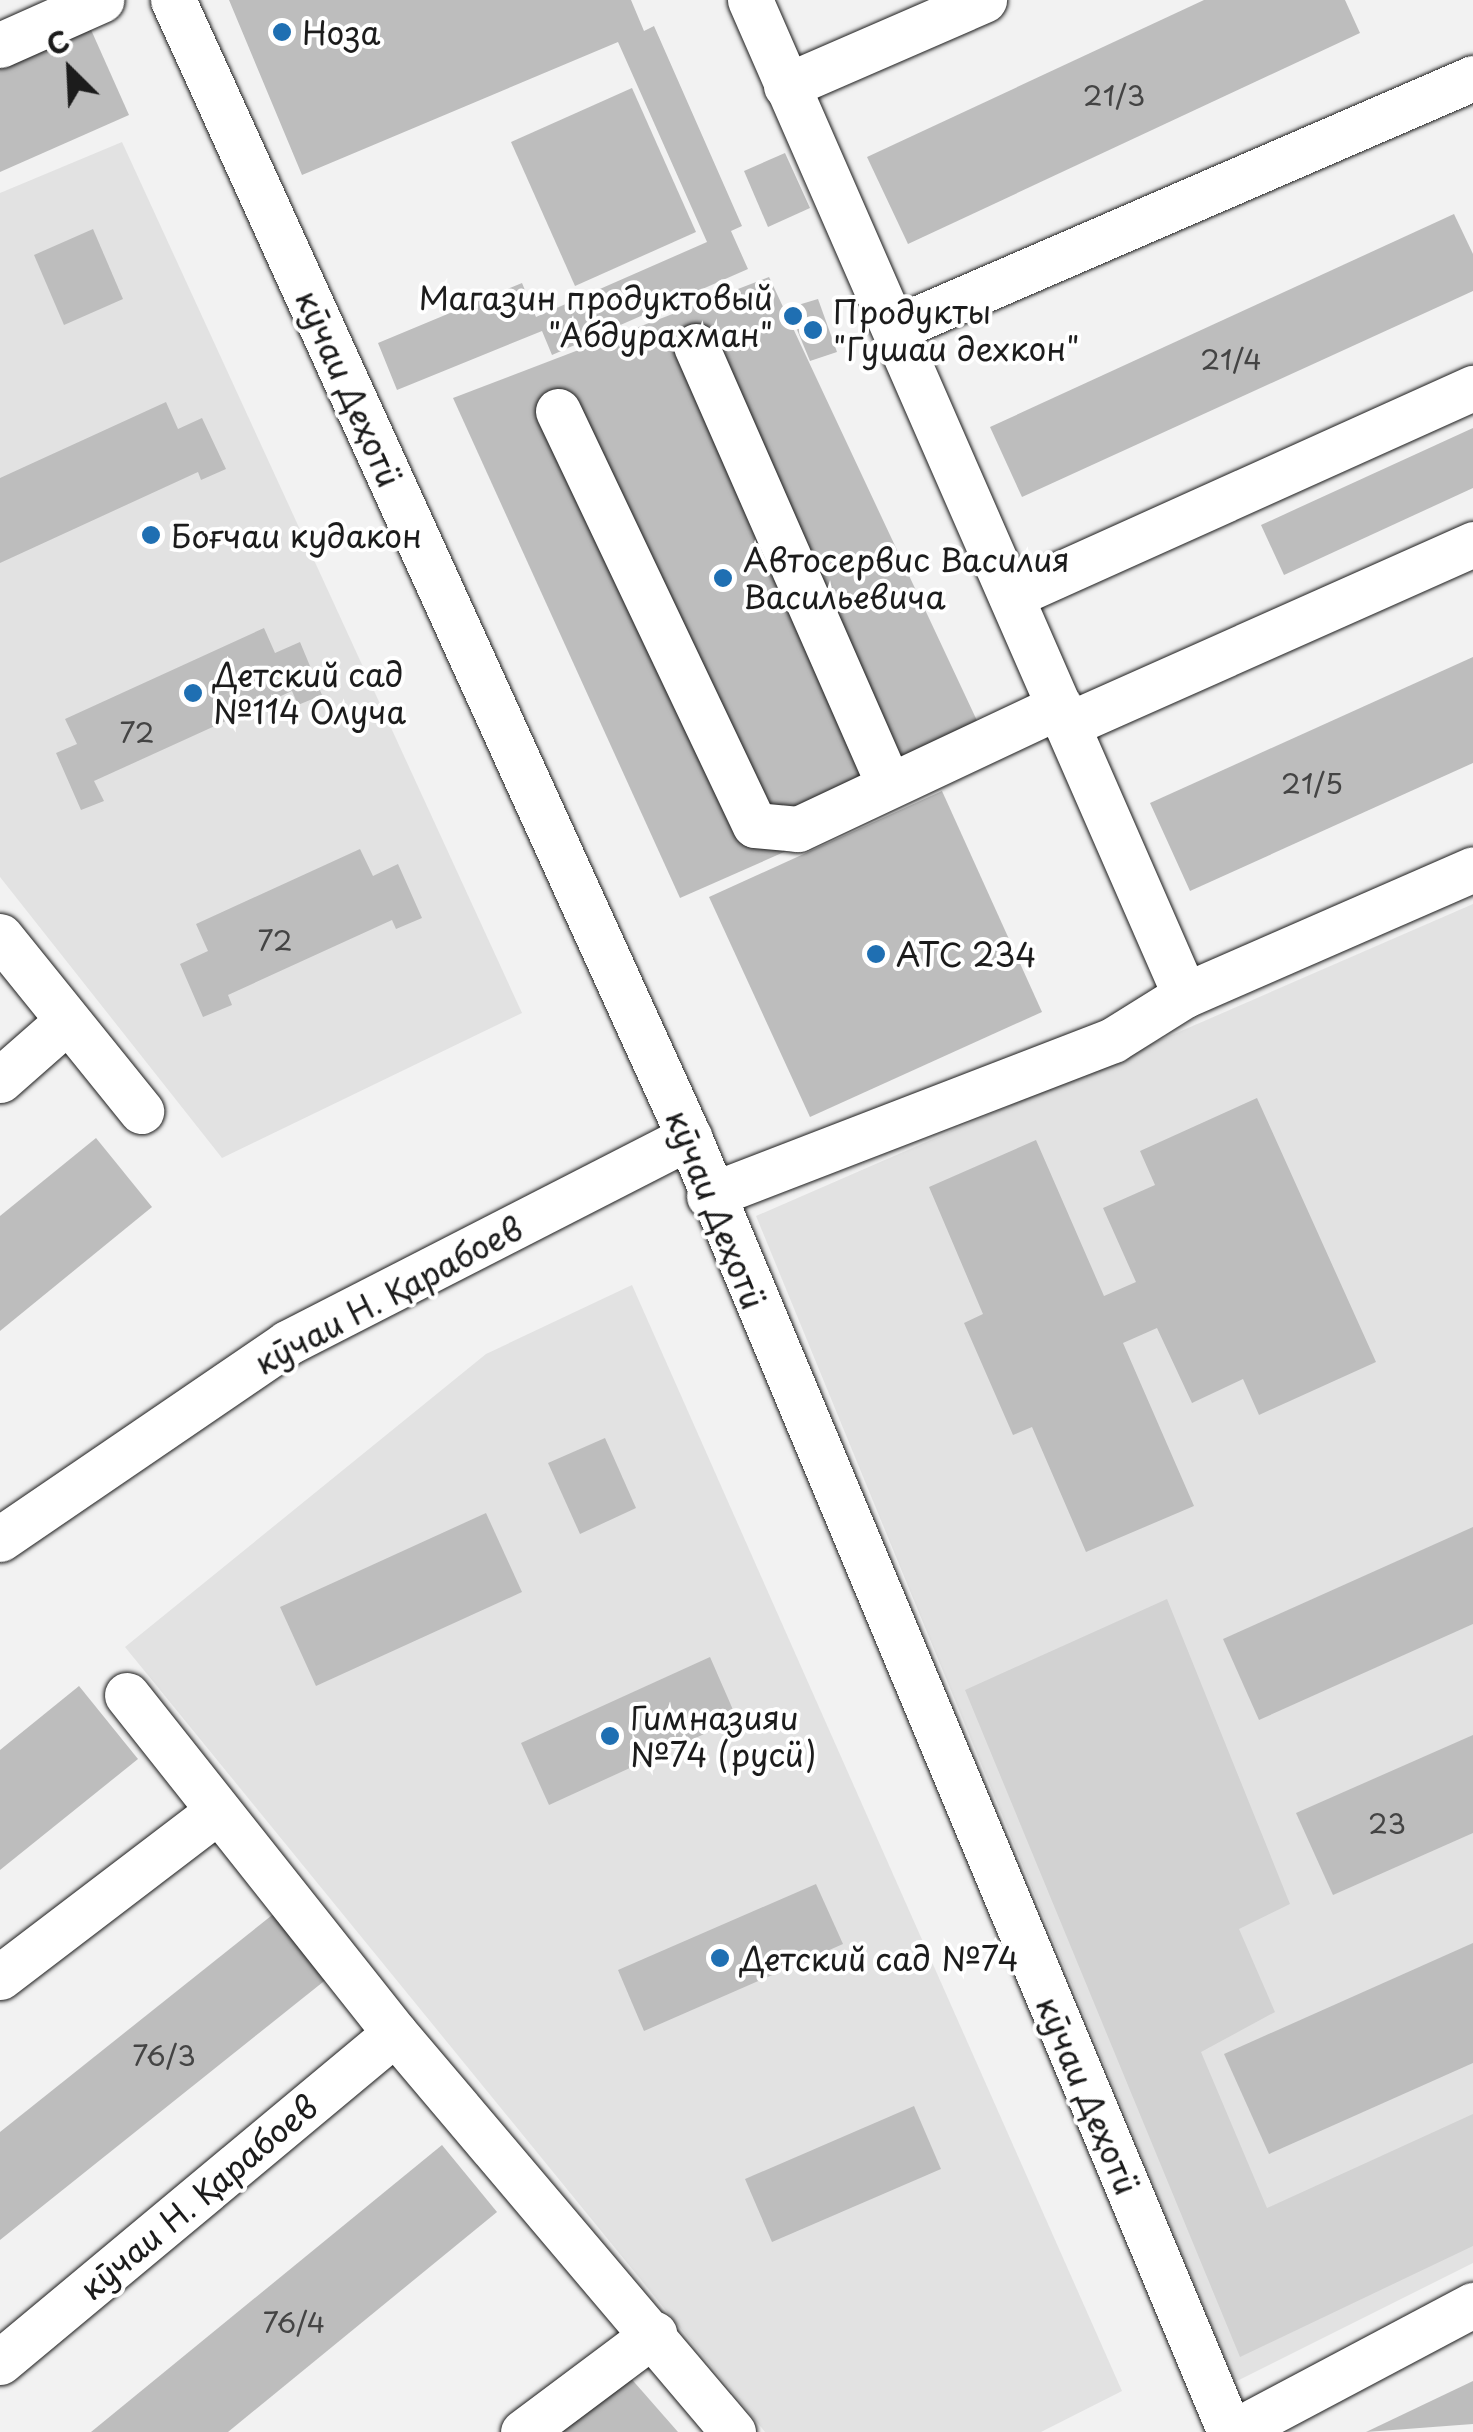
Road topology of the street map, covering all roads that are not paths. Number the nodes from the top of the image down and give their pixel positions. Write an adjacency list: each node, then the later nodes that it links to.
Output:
1 (100, 0): 5 (lane)
2 (172, 0): 22 (lane, кӯчаи Деҳотӣ)
3 (750, 0): 7 (lane)
4 (984, 0): 7 (lane)
5 (0, 45)
6 (1473, 78): 8 (lane)
7 (786, 86): 8 (lane)
8 (898, 327): 13 (lane)
9 (696, 346): 15 (lane)
10 (1473, 388): 13 (lane)
11 (558, 412): 15 (lane)
12 (1473, 544): 14 (lane)
13 (1011, 596): 14 (lane)
14 (1063, 715): 15 (lane); 18 (lane)
15 (889, 786)
16 (1473, 869): 18 (lane)
17 (0, 936): 19 (lane)
18 (1184, 994): 23 (lane)
19 (66, 1022): 20 (lane); 21 (lane)
20 (0, 1080)
21 (141, 1111)
22 (689, 1137): 23 (lane, кӯчаи Деҳотӣ); 24 (lane, кӯчаи Н. Қарабоев)
23 (709, 1196): 34 (lane, кӯчаи Деҳотӣ)
24 (0, 1540)
25 (127, 1696): 26 (lane)
26 (218, 1810): 27 (lane); 28 (lane)
27 (0, 1977)
28 (395, 2033): 30 (lane); 31 (lane, кӯчаи Н. Қарабоев)
29 (1473, 2305): 34 (lane)
30 (654, 2334): 32 (lane); 33 (lane)
31 (0, 2362)
32 (523, 2432)
33 (733, 2432)
34 (1231, 2432)

